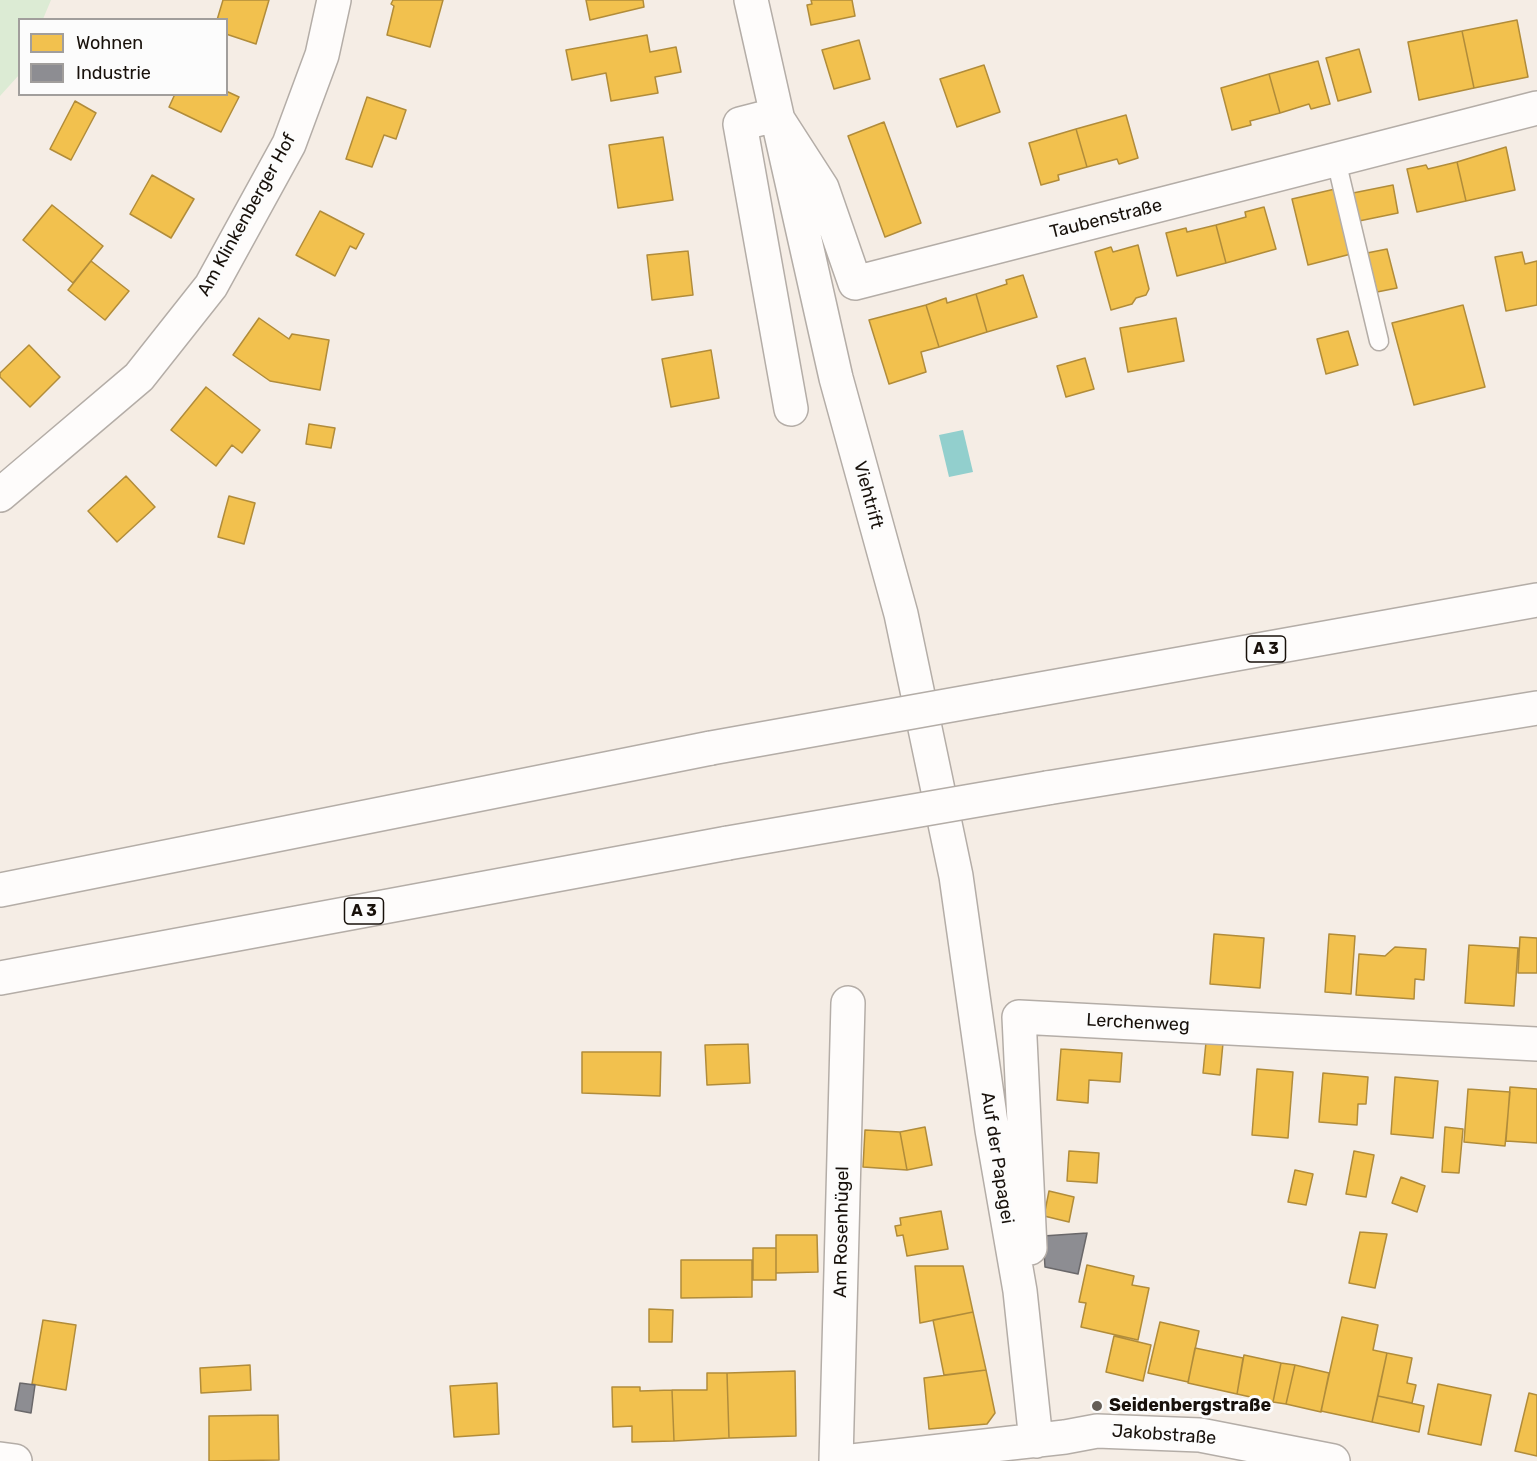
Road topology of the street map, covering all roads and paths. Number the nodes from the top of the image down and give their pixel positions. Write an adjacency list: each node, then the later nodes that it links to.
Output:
1 (334, 0): 8 (main road, Am Klinkenberger Hof)
2 (751, 0): 4 (main road, Viehtrift)
3 (1537, 108): 5 (main road, Taubenstraße)
4 (776, 115): 5 (main road, Taubenstraße); 7 (main road); 11 (main road, Viehtrift)
5 (1336, 160): 6 (lane)
6 (1379, 341)
7 (790, 409)
8 (0, 495)
9 (1537, 600): 12 (main road, A 3, bridge)
10 (1537, 708): 13 (main road, A 3, bridge)
11 (956, 876): 16 (main road, Auf der Papagei)
12 (0, 890)
13 (0, 978)
14 (848, 1003): 20 (main road, Am Rosenhügel)
15 (1537, 1044): 16 (main road, Lerchenweg)
16 (1020, 1291): 17 (main road, Auf der Papagei)
17 (1056, 1446): 21 (main road); 22 (main road, Jakobstraße)
18 (0, 1459): 19 (main road)
19 (15, 1461)
20 (836, 1461)
21 (852, 1461)
22 (1334, 1461)

